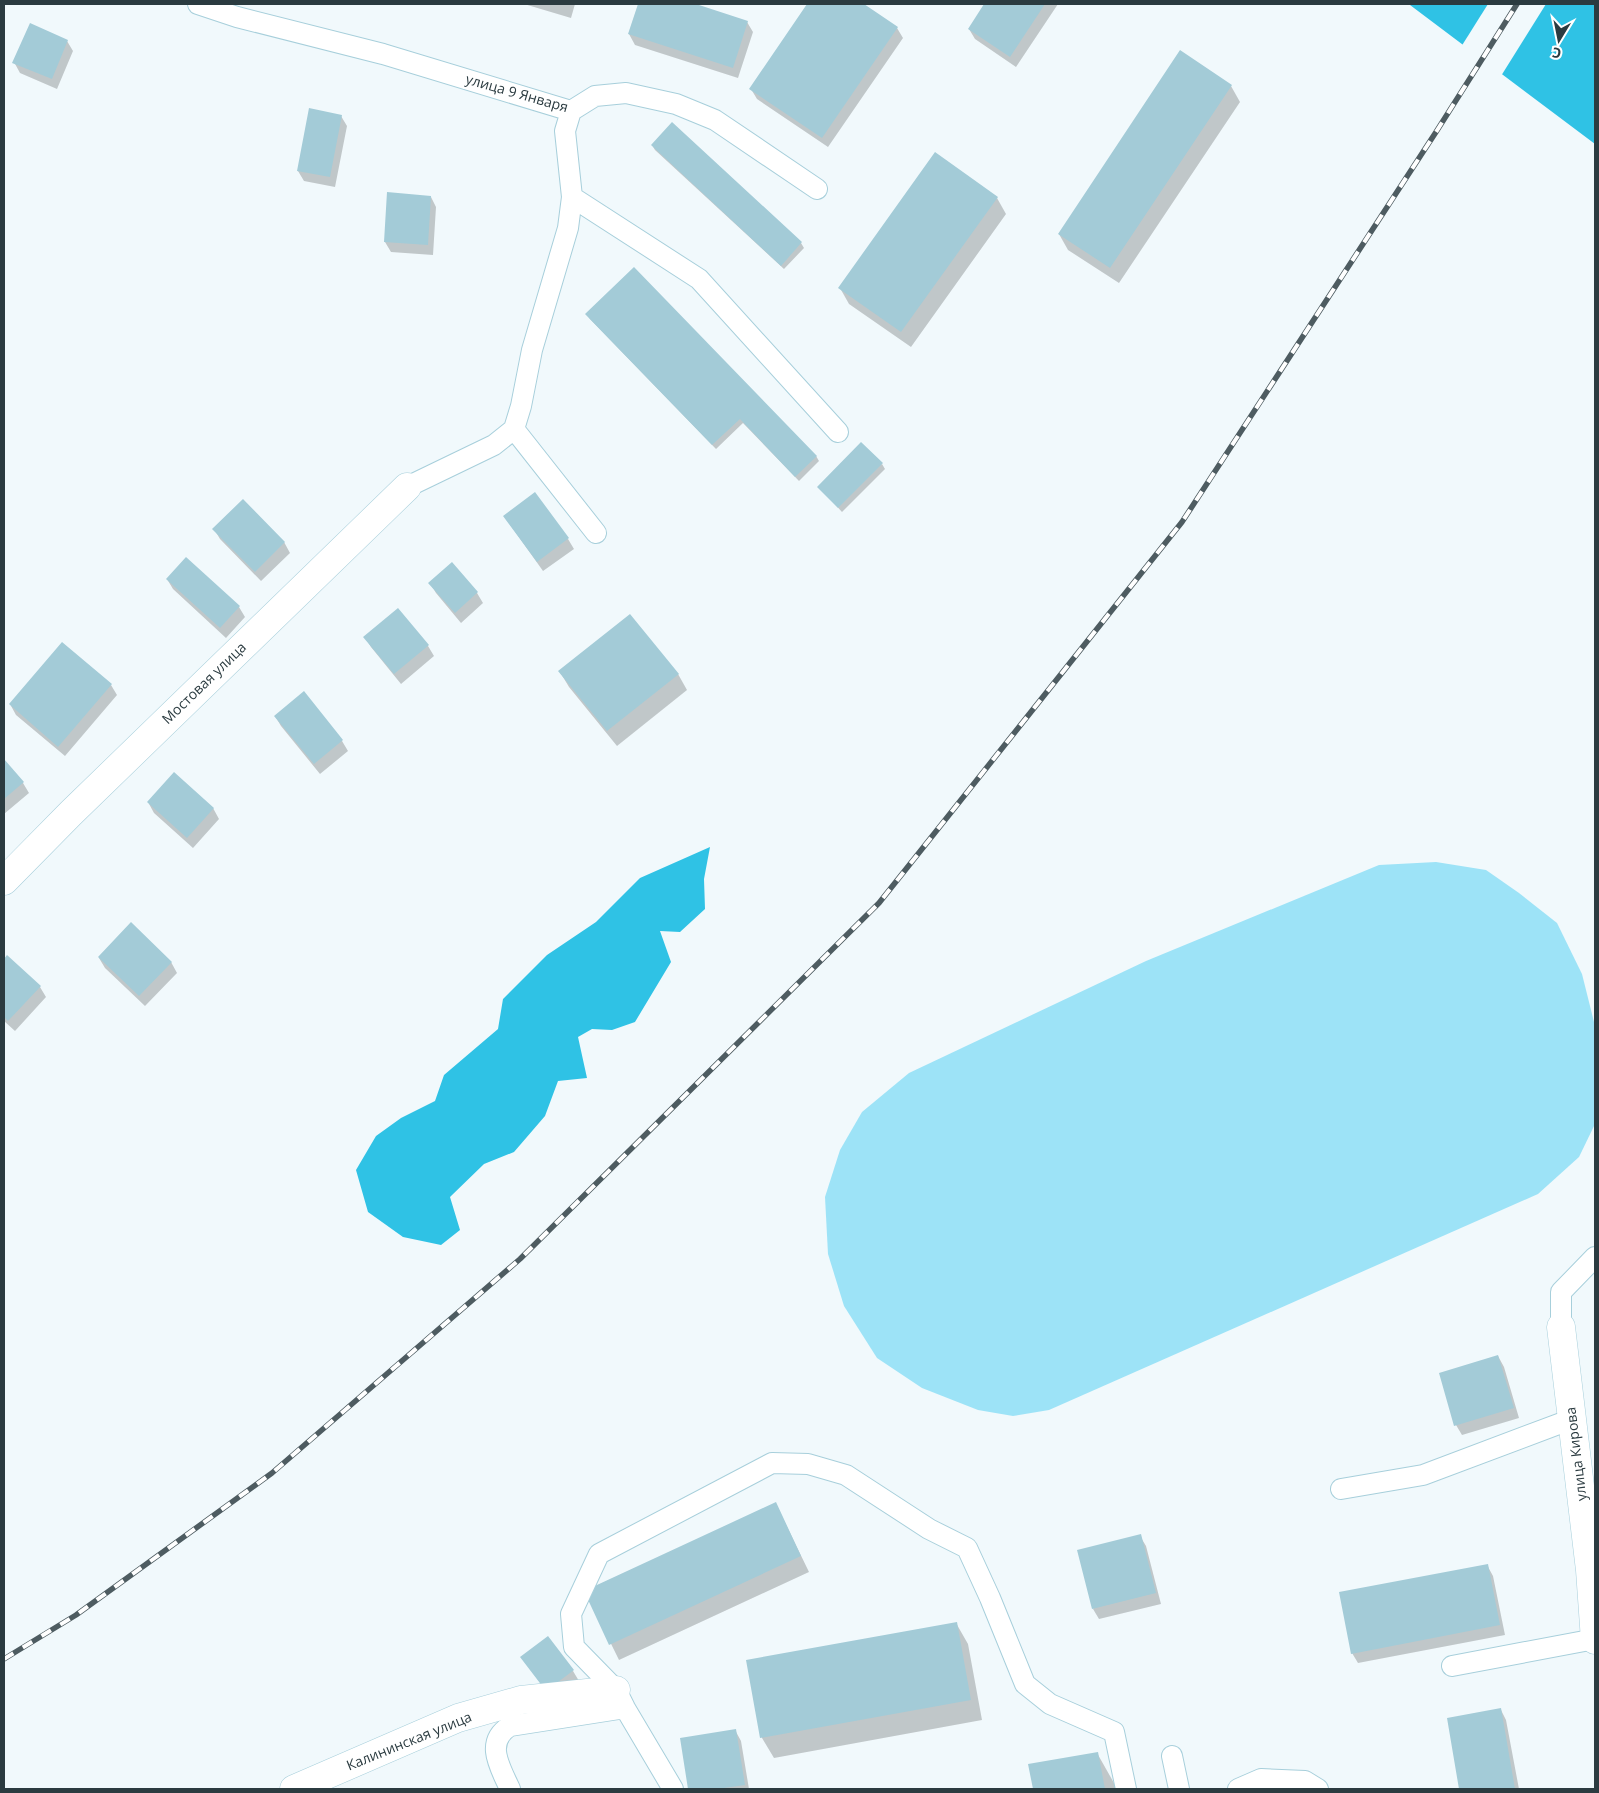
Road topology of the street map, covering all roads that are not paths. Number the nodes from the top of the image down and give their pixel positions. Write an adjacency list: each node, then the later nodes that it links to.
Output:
1 (198, 4): 2 (lane, улица 9 Января)
2 (571, 111): 3 (lane, улица 9 Января); 4 (lane)
3 (817, 189)
4 (572, 197): 5 (lane); 6 (lane)
5 (514, 429): 7 (lane); 8 (lane)
6 (838, 432)
7 (407, 487): 9 (street, Мостовая улица)
8 (596, 533)
9 (4, 881)
10 (1595, 1258): 11 (lane)
11 (1561, 1327): 12 (street, улица Кирова)
12 (1572, 1419): 13 (lane); 14 (street, улица Кирова)
13 (1341, 1489)
14 (1593, 1569): 15 (street, улица Кирова)
15 (1595, 1640): 16 (lane)
16 (1452, 1666)
17 (620, 1699): 19 (street, Калининская улица); 20 (lane); 21 (lane); 22 (lane)
18 (1172, 1756): 23 (lane)
19 (294, 1789)
20 (510, 1789)
21 (673, 1789)
22 (1126, 1789)
23 (1179, 1789)
24 (1238, 1789): 25 (lane)
25 (1318, 1789)

